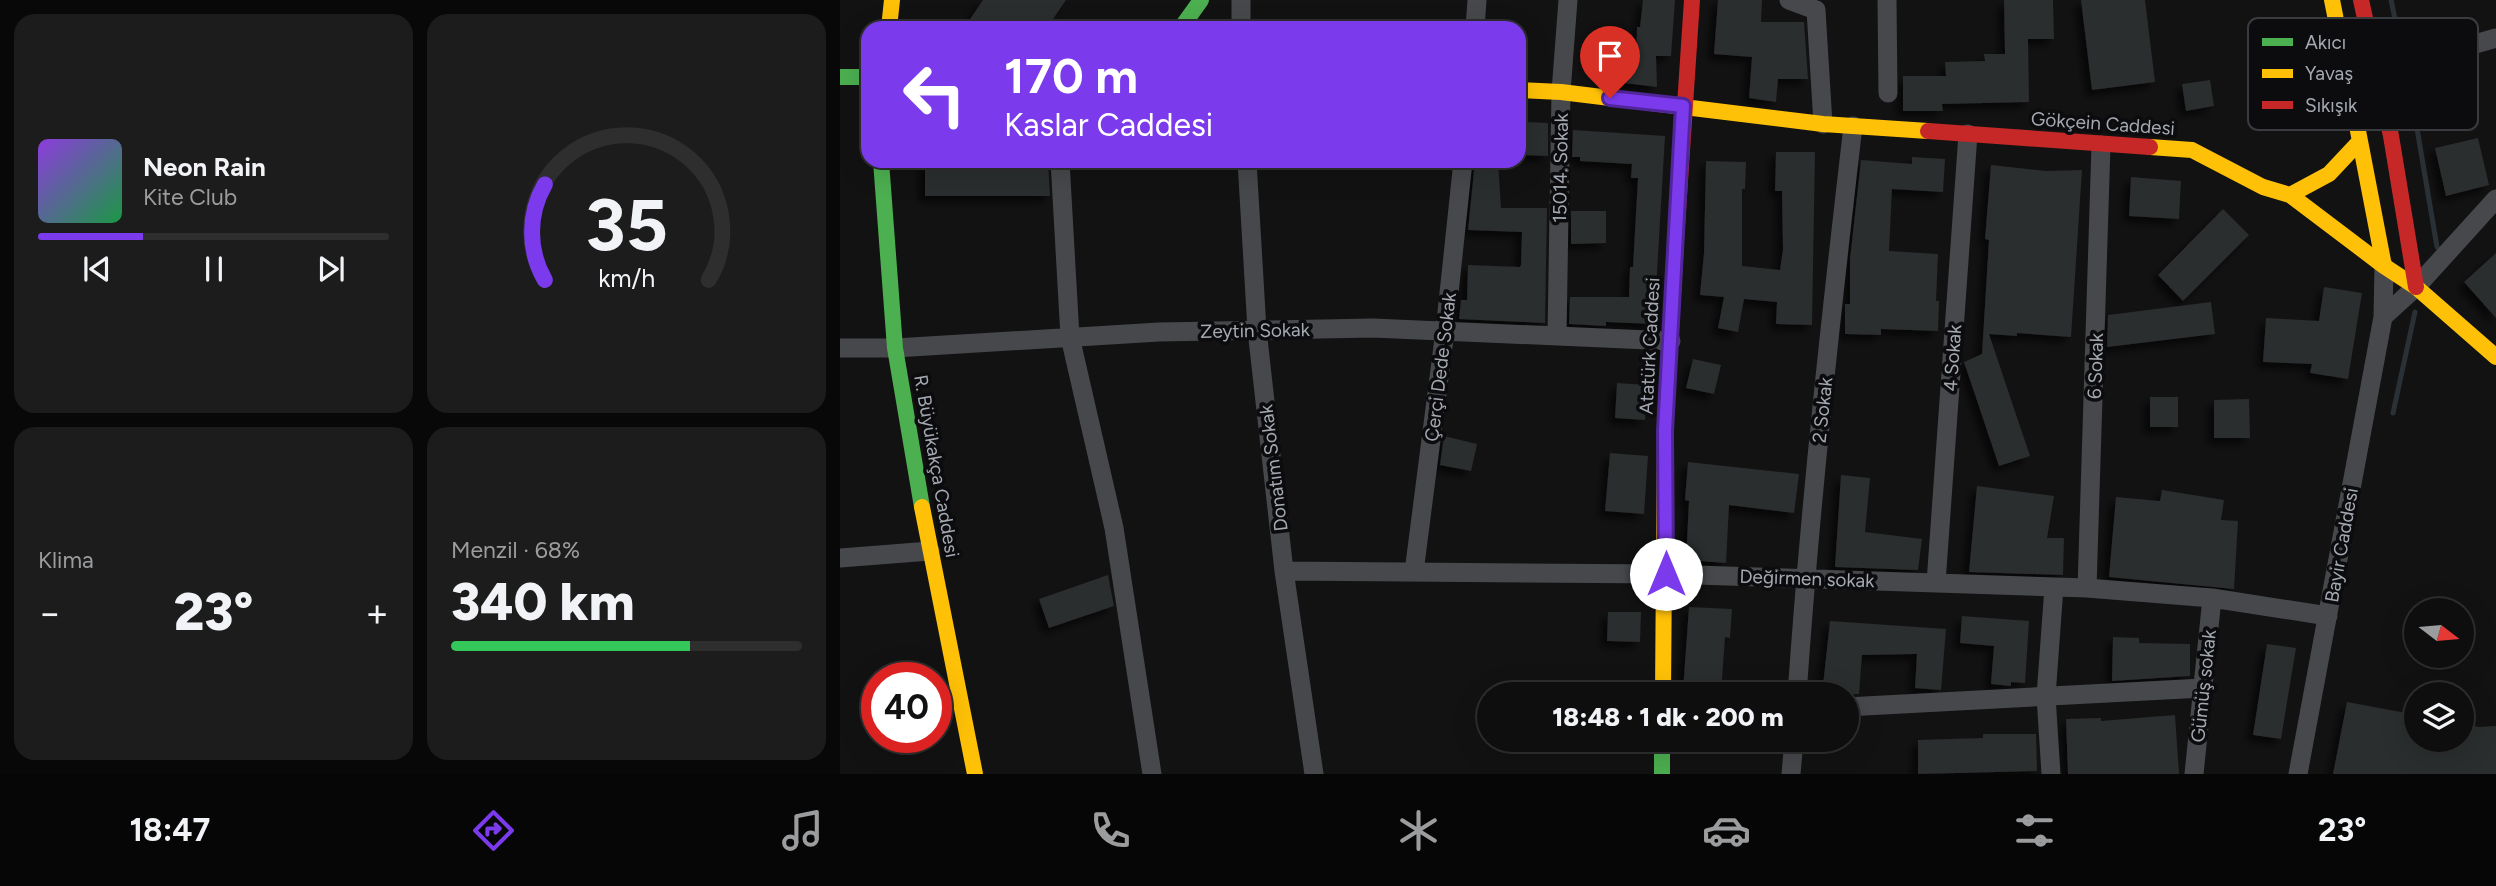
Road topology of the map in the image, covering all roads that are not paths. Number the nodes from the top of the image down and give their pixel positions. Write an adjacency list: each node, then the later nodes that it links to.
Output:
1 (892, 0): 13 (street)
2 (1201, 0): 14 (street)
3 (1241, 0): 15 (street)
4 (1477, 0): 16 (street)
5 (1567, 0): 22 (street, 15014. Sokak)
6 (1692, 0): 24 (street, Atatürk Caddesi)
7 (1789, 0): 25 (street)
8 (1887, 0): 23 (street)
9 (2332, 0): 11 (street)
10 (2361, 0): 12 (street)
11 (2336, 18)
12 (2367, 18)
13 (890, 21)
14 (1186, 21)
15 (1241, 21)
16 (1476, 21)
17 (2496, 38): 18 (street)
18 (2478, 43)
19 (842, 74): 20 (street)
20 (861, 76)
21 (1526, 90): 22 (street, Gökçein Caddesi)
22 (1561, 92): 24 (street, Gökçein Caddesi); 43 (street, 15014. Sokak)
23 (1888, 93)
24 (1683, 106): 25 (street, Gökçein Caddesi); 45 (street, Atatürk Caddesi)
25 (1823, 124): 26 (street, Gökçein Caddesi)
26 (1853, 126): 29 (street, Gökçein Caddesi); 54 (street, 2 Sokak)
27 (2358, 130): 30 (street)
28 (2390, 130): 39 (street)
29 (1968, 134): 31 (street, Gökçein Caddesi); 55 (street, 4 Sokak)
30 (2360, 141): 36 (street); 38 (street)
31 (2102, 145): 36 (street, Gökçein Caddesi); 57 (street, 6 Sokak)
32 (882, 168): 47 (street, R. Büyükakça Caddesi)
33 (1060, 168): 44 (street)
34 (1247, 168): 41 (street, Donatım Sokak)
35 (1462, 168): 42 (street, Çerçi Dede Sokak)
36 (2290, 195): 38 (street, Gökçein Caddesi)
37 (2496, 199): 39 (street)
38 (2384, 266): 39 (street, Gökçein Caddesi); 40 (street, Bayir Caddesi)
39 (2416, 287): 40 (street); 48 (street, Gökçein Caddesi)
40 (2383, 317): 59 (street, Bayir Caddesi)
41 (1257, 330): 42 (street, Zeytin Sokak); 44 (street, Zeytin Sokak); 51 (street, Donatım Sokak)
42 (1445, 331): 43 (street, Zeytin Sokak); 52 (street, Çerçi Dede Sokak)
43 (1557, 336): 45 (street, Zeytin Sokak)
44 (1070, 337): 47 (street, Zeytin Sokak); 68 (street)
45 (1671, 341): 53 (street, Atatürk Caddesi)
46 (840, 348): 47 (street, Zeytin Sokak)
47 (895, 348): 49 (street, R. Büyükakça Caddesi)
48 (2496, 357)
49 (930, 551): 50 (street); 67 (street, R. Büyükakça Caddesi)
50 (840, 558)
51 (1284, 571): 52 (street, Değirmen sokak); 69 (street, Donatım Sokak)
52 (1414, 572): 53 (street, Değirmen sokak)
53 (1666, 574): 54 (street, Değirmen sokak); 60 (street, Atatürk Caddesi)
54 (1805, 578): 55 (street, Değirmen sokak); 61 (street, 2 Sokak)
55 (1936, 583): 56 (street, Değirmen sokak)
56 (2054, 587): 57 (street, Değirmen sokak); 63 (street)
57 (2087, 589): 58 (street, Değirmen sokak)
58 (2212, 598): 59 (street, Değirmen sokak); 62 (street, Gümüş sokak)
59 (2328, 615): 74 (street, Bayir Caddesi)
60 (1663, 682)
61 (1798, 682)
62 (2203, 688): 63 (street); 73 (street, Gümüş sokak)
63 (2046, 696): 64 (street); 72 (street)
64 (1859, 705)
65 (1662, 752): 70 (street)
66 (1793, 752): 71 (street)
67 (975, 774)
68 (1152, 774)
69 (1314, 774)
70 (1662, 774)
71 (1791, 774)
72 (2051, 774)
73 (2194, 774)
74 (2298, 774)

